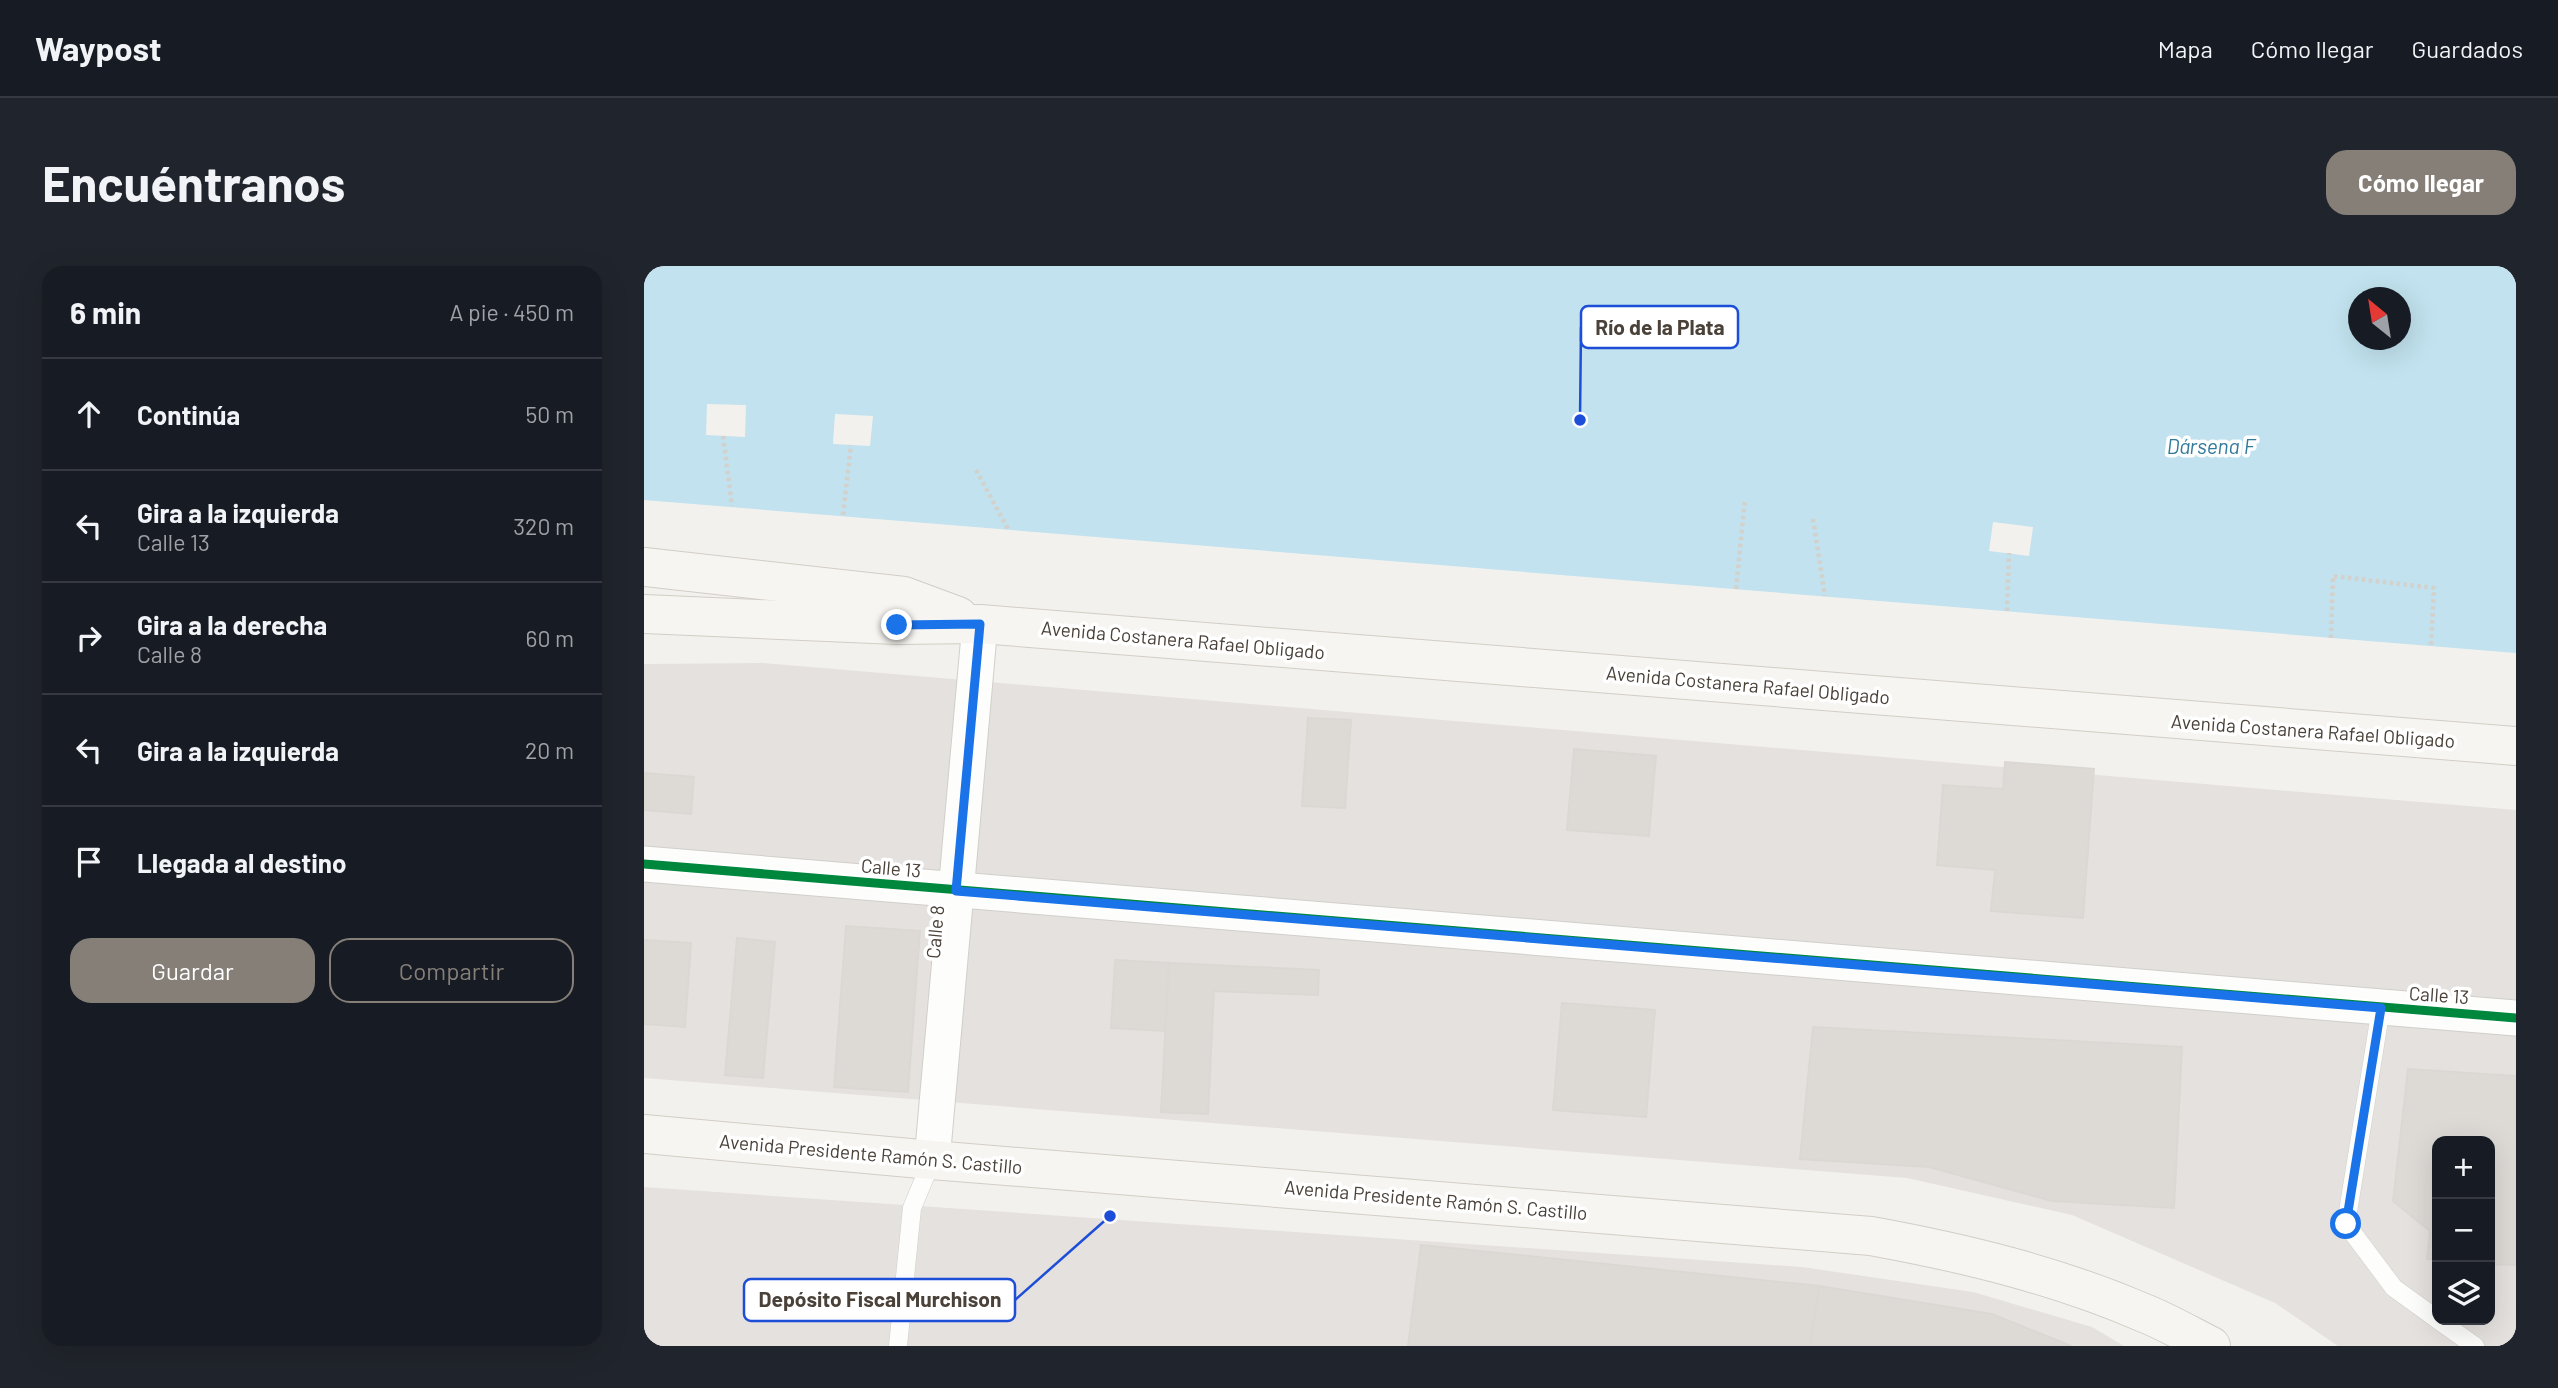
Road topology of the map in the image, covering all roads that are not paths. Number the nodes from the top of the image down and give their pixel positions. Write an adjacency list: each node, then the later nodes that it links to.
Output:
1 (644, 567): 3 (main road, Avenida Costanera Rafael Obligado)
2 (644, 614): 3 (main road, Avenida Costanera Rafael Obligado)
3 (980, 624): 4 (main road, Avenida Costanera Rafael Obligado); 6 (street, Calle 8)
4 (2516, 746)
5 (644, 864): 6 (street, Calle 13)
6 (956, 891): 7 (street, Calle 13); 10 (street, Calle 8)
7 (2381, 1008): 8 (street, Calle 13); 11 (lane)
8 (2516, 1018)
9 (644, 1134): 10 (main road, Avenida Presidente Ramón S. Castillo)
10 (932, 1160): 13 (lane); 14 (main road, Avenida Presidente Ramón S. Castillo)
11 (2432, 1315)
12 (2446, 1325): 15 (lane)
13 (898, 1346)
14 (2211, 1346)
15 (2475, 1346)

